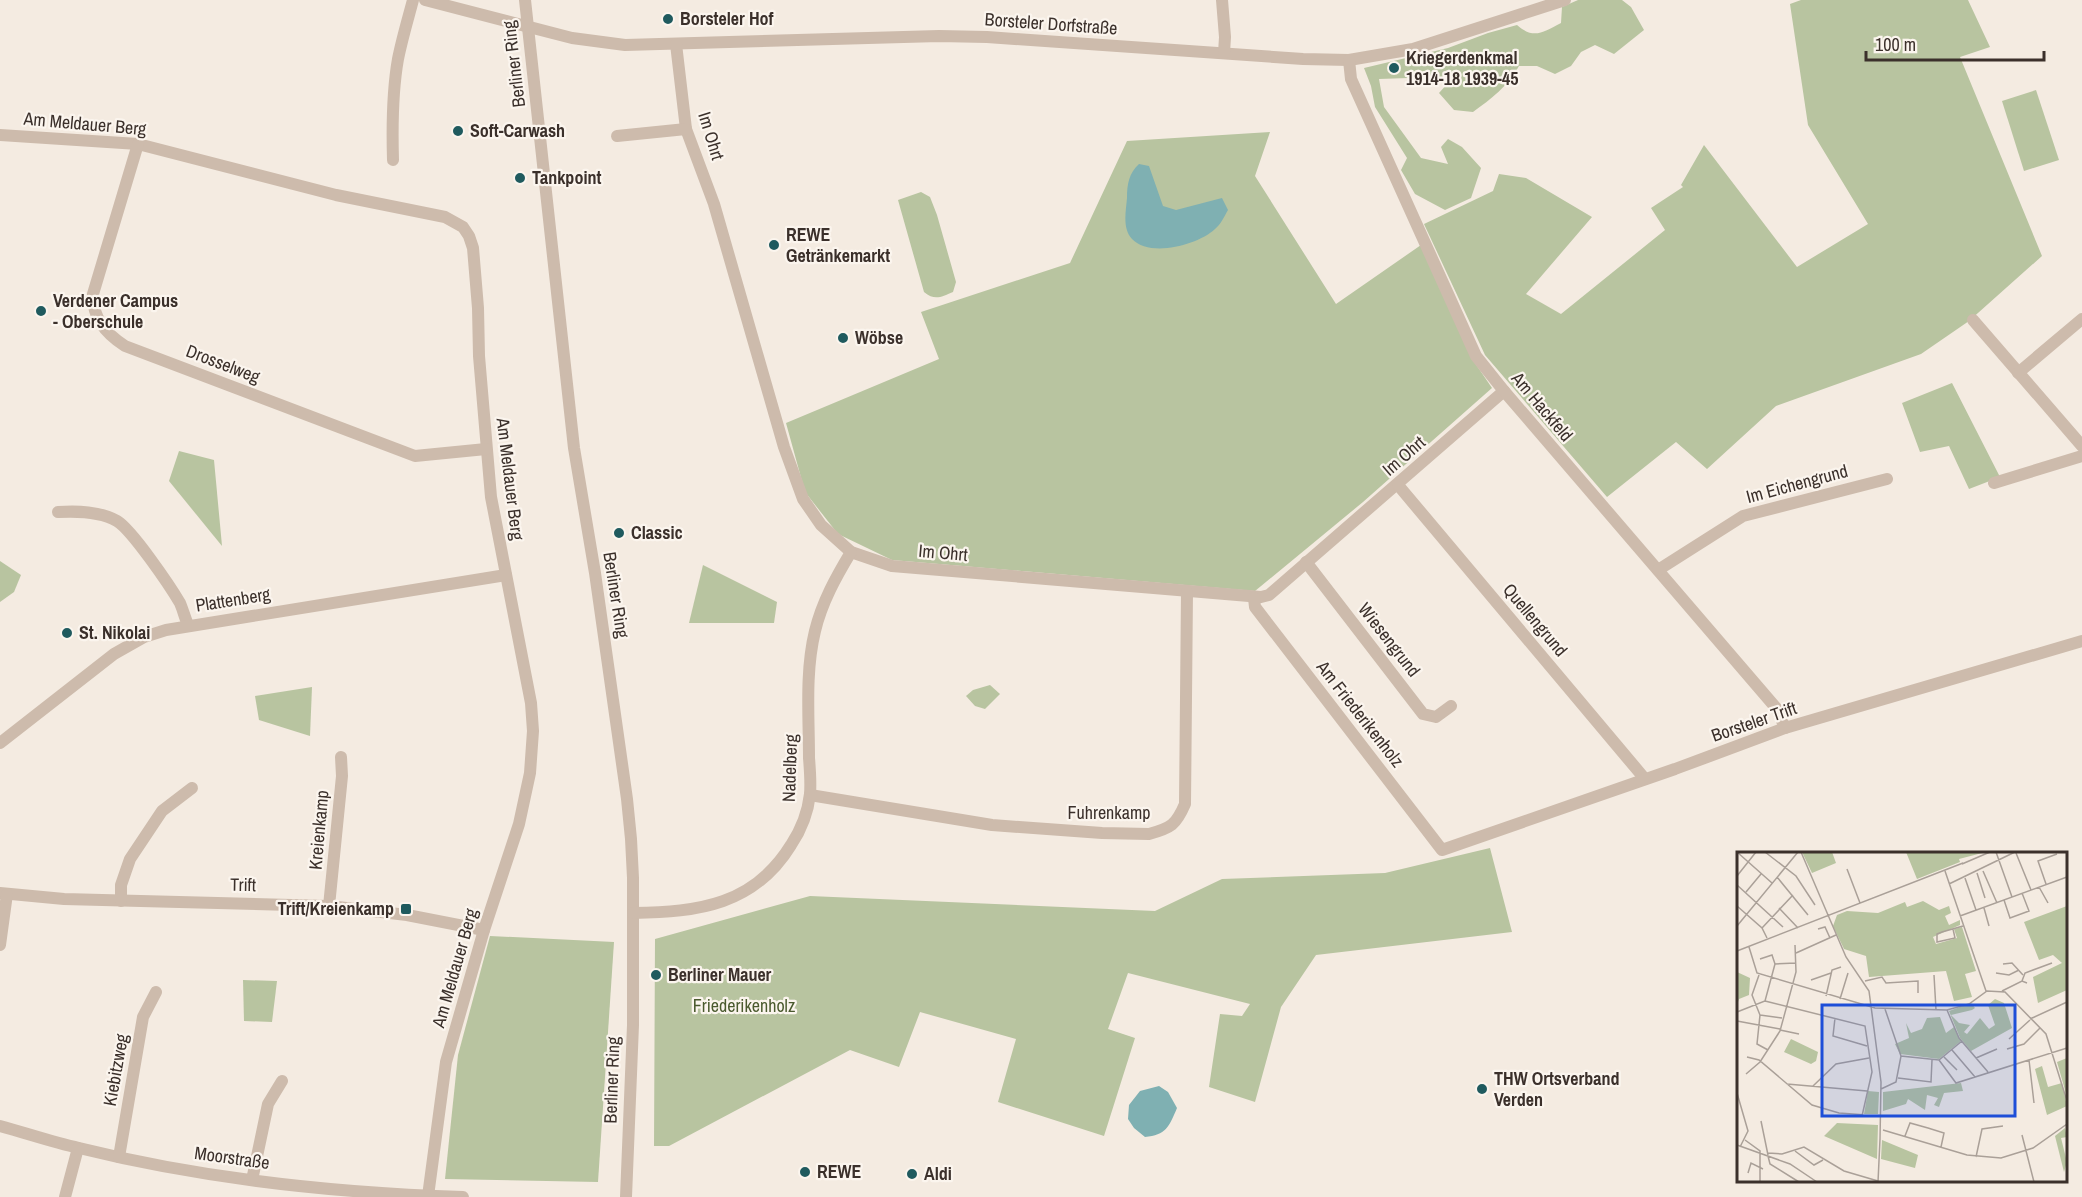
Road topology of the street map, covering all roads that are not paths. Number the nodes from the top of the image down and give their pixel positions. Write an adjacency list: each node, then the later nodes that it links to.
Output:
1 (413, 0): 14 (street)
2 (425, 0): 6 (street, Borsteler Dorfstraße)
3 (525, 0): 6 (street, Berliner Ring)
4 (1222, 0): 8 (street)
5 (1565, 0): 9 (street, Borsteler Dorfstraße)
6 (527, 26): 7 (street, Borsteler Dorfstraße); 45 (street, Berliner Ring)
7 (676, 44): 8 (street, Borsteler Dorfstraße); 10 (street, Im Ohrt)
8 (1224, 53): 9 (street, Borsteler Dorfstraße)
9 (1349, 60): 18 (street, Am Hackfeld)
10 (686, 129): 12 (street); 26 (street, Im Ohrt)
11 (0, 135): 13 (street, Am Meldauer Berg)
12 (617, 136)
13 (138, 144): 20 (street, Am Meldauer Berg); 20 (street, Drosselweg)
14 (393, 160)
15 (2082, 319): 17 (street)
16 (1973, 320): 17 (street)
17 (2018, 373): 19 (street)
18 (1504, 391): 24 (street, Im Ohrt); 28 (street, Am Hackfeld)
19 (2082, 446)
20 (486, 449): 29 (street, Am Meldauer Berg)
21 (2082, 456): 23 (street)
22 (1887, 479): 28 (street, Im Eichengrund)
23 (1994, 483)
24 (1398, 485): 27 (street, Im Ohrt); 38 (street, Quellengrund)
25 (58, 512): 32 (street)
26 (851, 552): 30 (street, Im Ohrt); 40 (street, Nadelberg)
27 (1306, 562): 31 (street, Im Ohrt); 34 (street, Wiesengrund)
28 (1658, 570): 35 (street, Am Hackfeld)
29 (506, 575): 32 (street, Plattenberg); 46 (street, Am Meldauer Berg)
30 (1187, 592): 31 (street, Im Ohrt); 40 (street, Fuhrenkamp)
31 (1254, 598): 41 (street, Am Friederikenholz)
32 (188, 625): 36 (street, Plattenberg)
33 (2082, 641): 35 (street, Borsteler Trift)
34 (1451, 706)
35 (1785, 728): 38 (street, Borsteler Trift)
36 (0, 743)
37 (341, 757): 44 (street, Kreienkamp)
38 (1646, 779): 41 (street, Borsteler Trift)
39 (192, 788): 43 (street)
40 (810, 795): 45 (street, Nadelberg)
41 (1442, 850)
42 (4, 894): 43 (street, Trift); 47 (street)
43 (121, 901): 44 (street, Trift)
44 (330, 906): 46 (street, Trift)
45 (633, 913): 57 (street, Berliner Ring)
46 (484, 930): 54 (street, Am Meldauer Berg)
47 (0, 945)
48 (156, 993): 52 (street, Kiebitzweg)
49 (282, 1081): 53 (street)
50 (0, 1126): 51 (street, Moorstraße)
51 (78, 1148): 52 (street, Moorstraße); 55 (street)
52 (119, 1157): 53 (street, Moorstraße)
53 (252, 1180): 54 (street, Moorstraße)
54 (428, 1196): 56 (street, Moorstraße)
55 (65, 1197)
56 (463, 1197)
57 (626, 1197)

